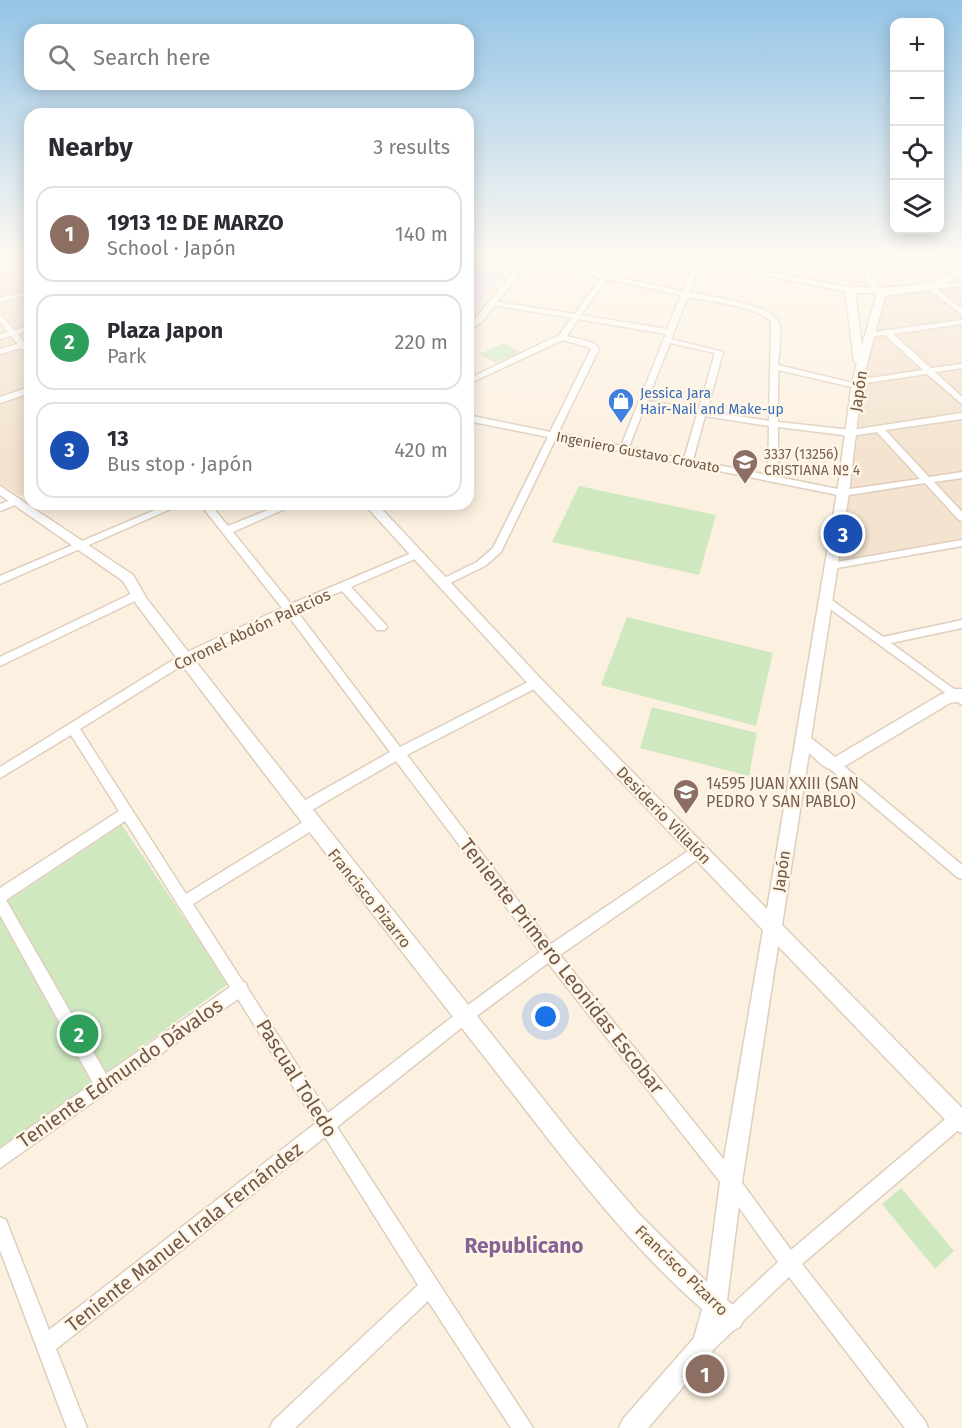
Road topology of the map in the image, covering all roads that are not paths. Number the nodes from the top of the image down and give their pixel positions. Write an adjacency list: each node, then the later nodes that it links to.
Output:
1 (5, 323): 11 (street)
2 (573, 323): 15 (street)
3 (604, 323): 13 (street)
4 (673, 323): 13 (street)
5 (775, 323): 19 (street)
6 (852, 323): 21 (street)
7 (873, 323): 12 (street, Japón)
8 (957, 323): 10 (street)
9 (24, 330): 11 (street)
10 (886, 332): 12 (street); 22 (street)
11 (13, 333): 14 (street); 16 (street)
12 (870, 335): 21 (street, Japón)
13 (668, 336): 28 (street); 29 (street)
14 (0, 337)
15 (562, 337): 23 (street); 35 (street)
16 (24, 342)
17 (24, 345): 18 (street)
18 (0, 352)
19 (774, 366): 24 (street); 32 (street)
20 (962, 366): 22 (street)
21 (860, 370): 24 (street, Japón)
22 (929, 371): 24 (street); 27 (street)
23 (474, 379)
24 (857, 384): 34 (street, Japón)
25 (24, 392): 26 (street)
26 (0, 400)
27 (962, 401)
28 (642, 403): 29 (street); 36 (street)
29 (703, 414): 32 (street); 37 (street)
30 (962, 416): 33 (street)
31 (474, 419): 35 (street, Ingeniero Gustavo Crovato)
32 (774, 424): 34 (street); 39 (street)
33 (878, 428): 34 (street); 40 (street)
34 (852, 433): 42 (street, Japón)
35 (553, 435): 36 (street, Ingeniero Gustavo Crovato); 59 (street)
36 (624, 449): 37 (street, Ingeniero Gustavo Crovato)
37 (688, 462): 39 (street, Ingeniero Gustavo Crovato)
38 (962, 475): 40 (street)
39 (773, 479): 42 (street, Ingeniero Gustavo Crovato)
40 (926, 480): 42 (street); 52 (street)
41 (0, 490): 44 (street, Francisco Pizarro)
42 (843, 493): 57 (street, Japón)
43 (24, 498): 44 (street)
44 (17, 501): 45 (street, Francisco Pizarro); 46 (street)
45 (24, 506)
46 (0, 508)
47 (30, 510): 55 (street, Francisco Pizarro)
48 (162, 510): 55 (street)
49 (210, 510): 53 (street, Teniente Primero Leonidas Escobar)
50 (277, 510): 53 (street)
51 (376, 510): 56 (street, Desiderio Villalón)
52 (962, 518)
53 (226, 531): 63 (street, Teniente Primero Leonidas Escobar)
54 (962, 543): 57 (street)
55 (79, 544): 58 (street); 61 (street, Francisco Pizarro)
56 (418, 555): 59 (street, Desiderio Villalón); 60 (street, Coronel Abdón Palacios)
57 (831, 566): 62 (street, Japón)
58 (0, 580)
59 (444, 582): 69 (street, Desiderio Villalón)
60 (344, 586): 63 (street, Coronel Abdón Palacios); 65 (street)
61 (137, 595): 67 (street, Francisco Pizarro); 68 (street)
62 (826, 600): 66 (street); 72 (street, Japón)
63 (289, 609): 67 (street, Coronel Abdón Palacios); 73 (street, Teniente Primero Leonidas Escobar)
64 (962, 624): 66 (street)
65 (381, 627)
66 (881, 641): 70 (street)
67 (185, 658): 71 (street, Coronel Abdón Palacios); 77 (street, Francisco Pizarro)
68 (0, 662)
69 (536, 682): 73 (street); 78 (street, Desiderio Villalón)
70 (959, 697): 74 (street)
71 (73, 728): 75 (street, Coronel Abdón Palacios); 76 (street, Pascual Toledo)
72 (802, 739): 74 (street); 83 (street, Japón)
73 (399, 753): 77 (street); 84 (street, Teniente Primero Leonidas Escobar)
74 (834, 765): 79 (street)
75 (0, 773)
76 (128, 812): 80 (street); 82 (street, Pascual Toledo)
77 (305, 817): 82 (street); 86 (street, Francisco Pizarro)
78 (699, 851): 83 (street, Desiderio Villalón); 84 (street, Teniente Manuel Irala Fernández)
79 (962, 873)
80 (0, 896)
81 (0, 902): 87 (street)
82 (185, 902): 85 (street, Pascual Toledo)
83 (772, 927): 88 (street, Desiderio Villalón); 91 (street, Japón)
84 (550, 953): 86 (street, Teniente Manuel Irala Fernández); 91 (street, Teniente Primero Leonidas Escobar)
85 (241, 988): 87 (street, Teniente Edmundo Dávalos); 89 (street, Pascual Toledo)
86 (465, 1016): 89 (street, Teniente Manuel Irala Fernández); 95 (street, Francisco Pizarro)
87 (103, 1085): 90 (street, Teniente Edmundo Dávalos)
88 (961, 1119): 93 (street)
89 (326, 1125): 94 (street, Pascual Toledo); 96 (street, Teniente Manuel Irala Fernández)
90 (0, 1159)
91 (731, 1182): 93 (street, Teniente Primero Leonidas Escobar); 95 (street, Japón)
92 (0, 1226): 96 (street)
93 (790, 1263): 95 (street); 101 (street, Teniente Primero Leonidas Escobar)
94 (430, 1287): 98 (street); 99 (street, Pascual Toledo)
95 (724, 1312): 100 (street, Japón)
96 (46, 1345): 97 (street)
97 (78, 1428)
98 (280, 1428)
99 (523, 1428)
100 (632, 1428)
101 (918, 1428)

